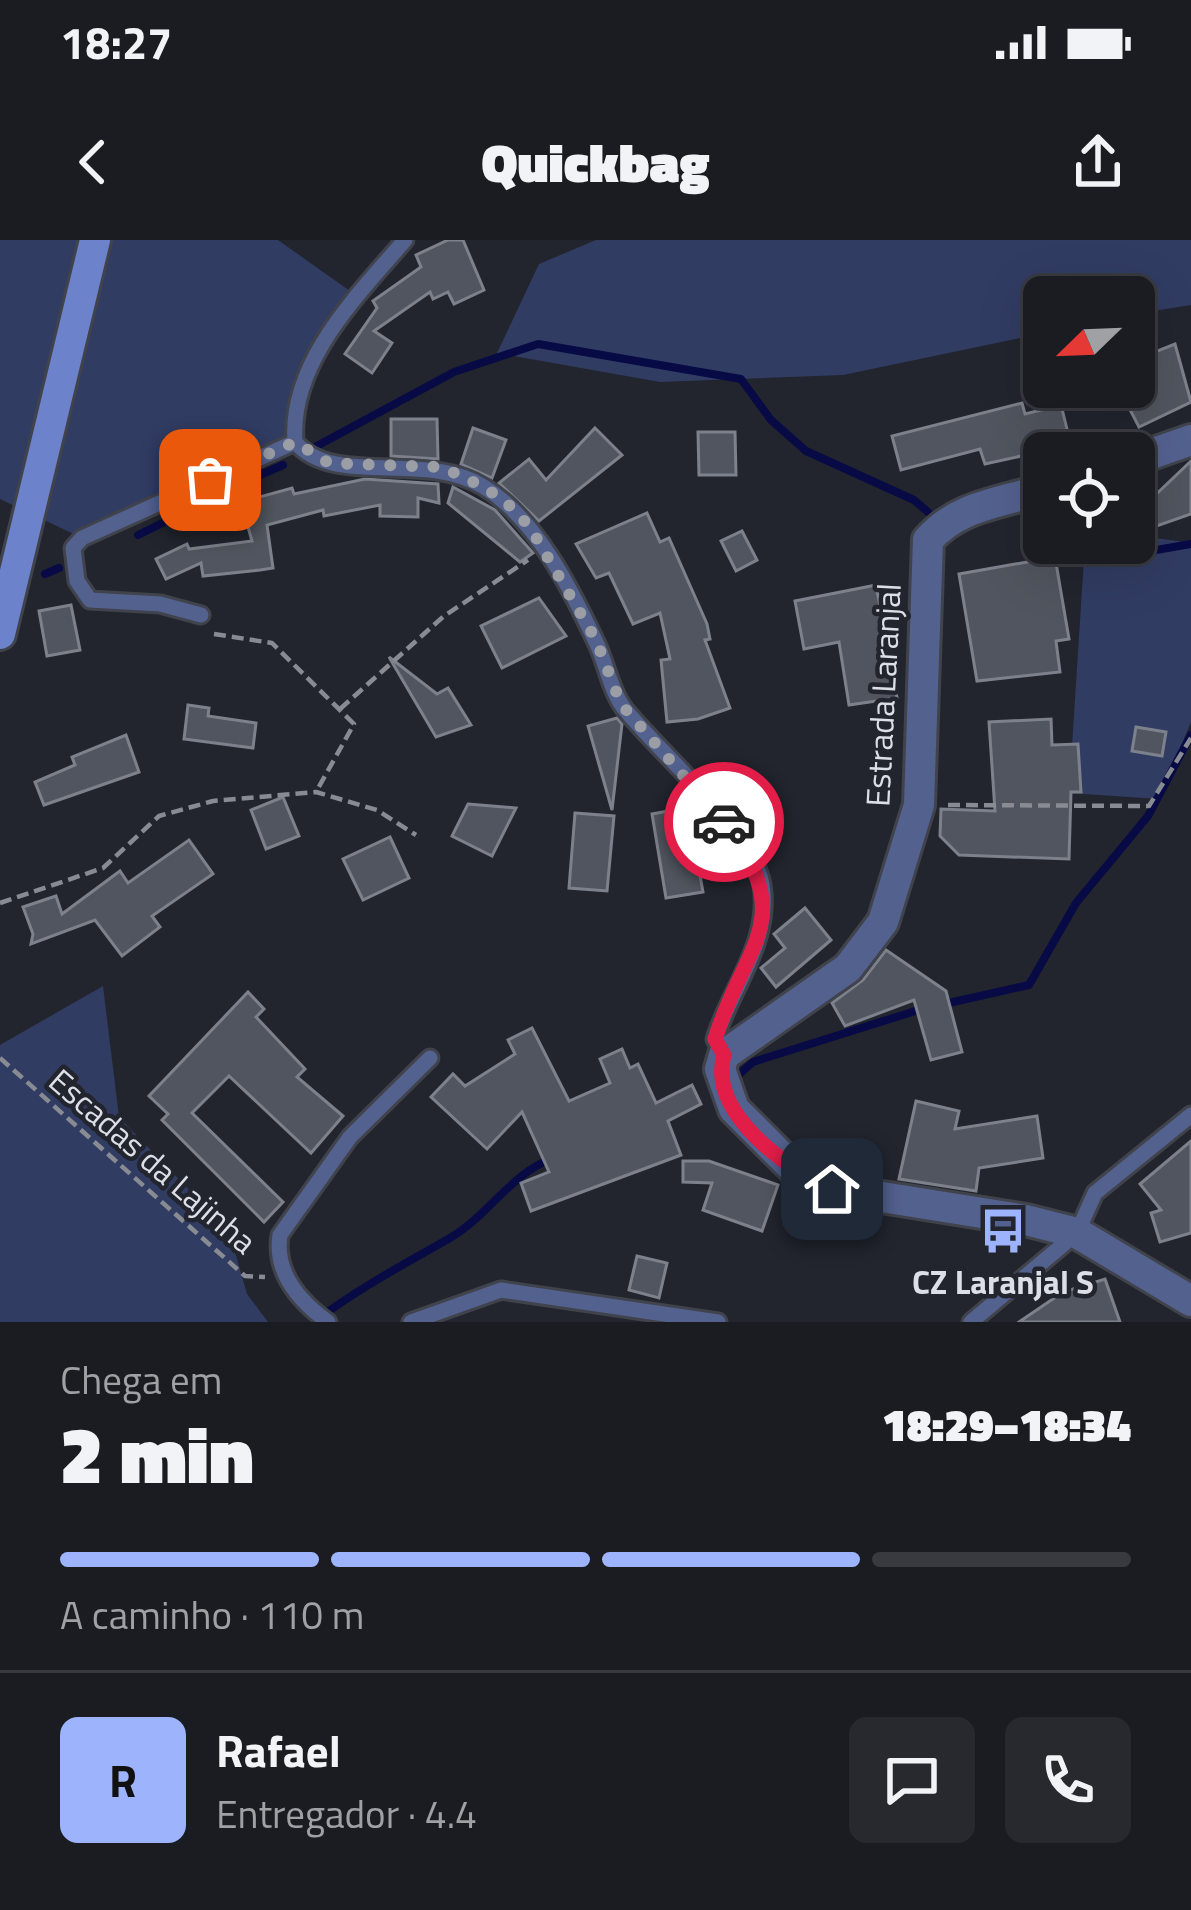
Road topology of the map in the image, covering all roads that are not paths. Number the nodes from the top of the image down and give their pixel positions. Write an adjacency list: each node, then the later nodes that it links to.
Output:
1 (95, 240): 8 (main road)
2 (406, 240): 4 (lane)
3 (1191, 440): 5 (street)
4 (295, 442): 7 (lane); 9 (lane)
5 (1155, 453)
6 (1023, 494): 9 (street, Estrada Laranjal)
7 (201, 615)
8 (0, 634)
9 (724, 1055): 12 (street)
10 (430, 1058): 14 (lane)
11 (1191, 1114): 12 (lane)
12 (1078, 1233): 13 (street); 17 (lane)
13 (1191, 1301)
14 (328, 1322)
15 (411, 1322): 16 (lane)
16 (718, 1322)
17 (971, 1322)

